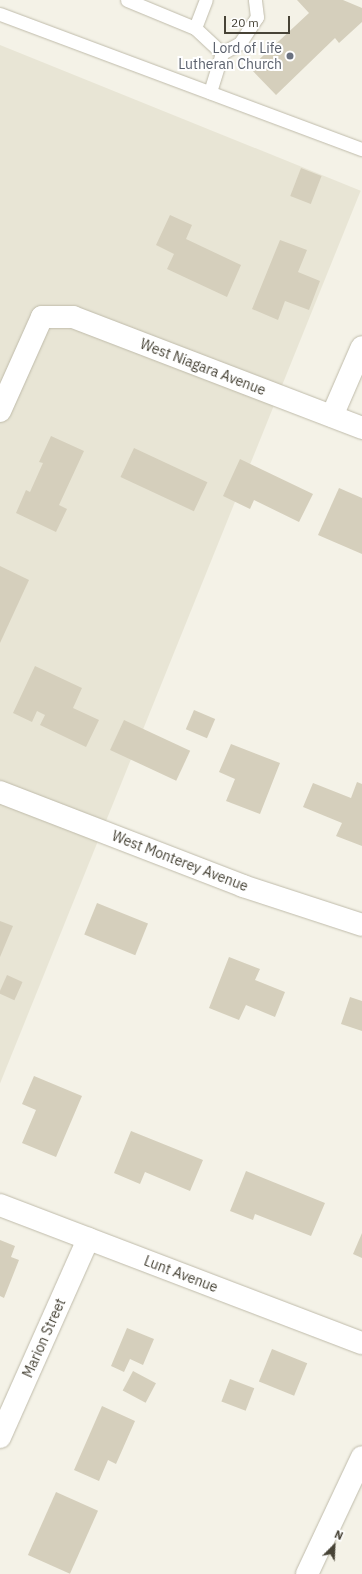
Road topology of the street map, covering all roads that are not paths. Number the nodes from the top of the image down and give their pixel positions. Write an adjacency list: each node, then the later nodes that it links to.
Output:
1 (127, 0): 5 (lane)
2 (206, 0): 5 (lane)
3 (255, 0): 6 (lane)
4 (0, 14): 7 (lane)
5 (195, 28): 6 (lane)
6 (222, 52): 7 (lane)
7 (210, 92): 8 (lane)
8 (362, 149)
9 (362, 347): 11 (street)
10 (0, 411): 11 (street, West Niagara Avenue)
11 (332, 416): 12 (street, West Niagara Avenue)
12 (362, 428)
13 (0, 792): 14 (street, West Monterey Avenue)
14 (362, 925)
15 (0, 1205): 16 (street, Lunt Avenue)
16 (88, 1239): 17 (street, Lunt Avenue); 18 (street, Marion Street)
17 (362, 1343)
18 (0, 1437)
19 (362, 1457): 20 (street)
20 (307, 1574)

